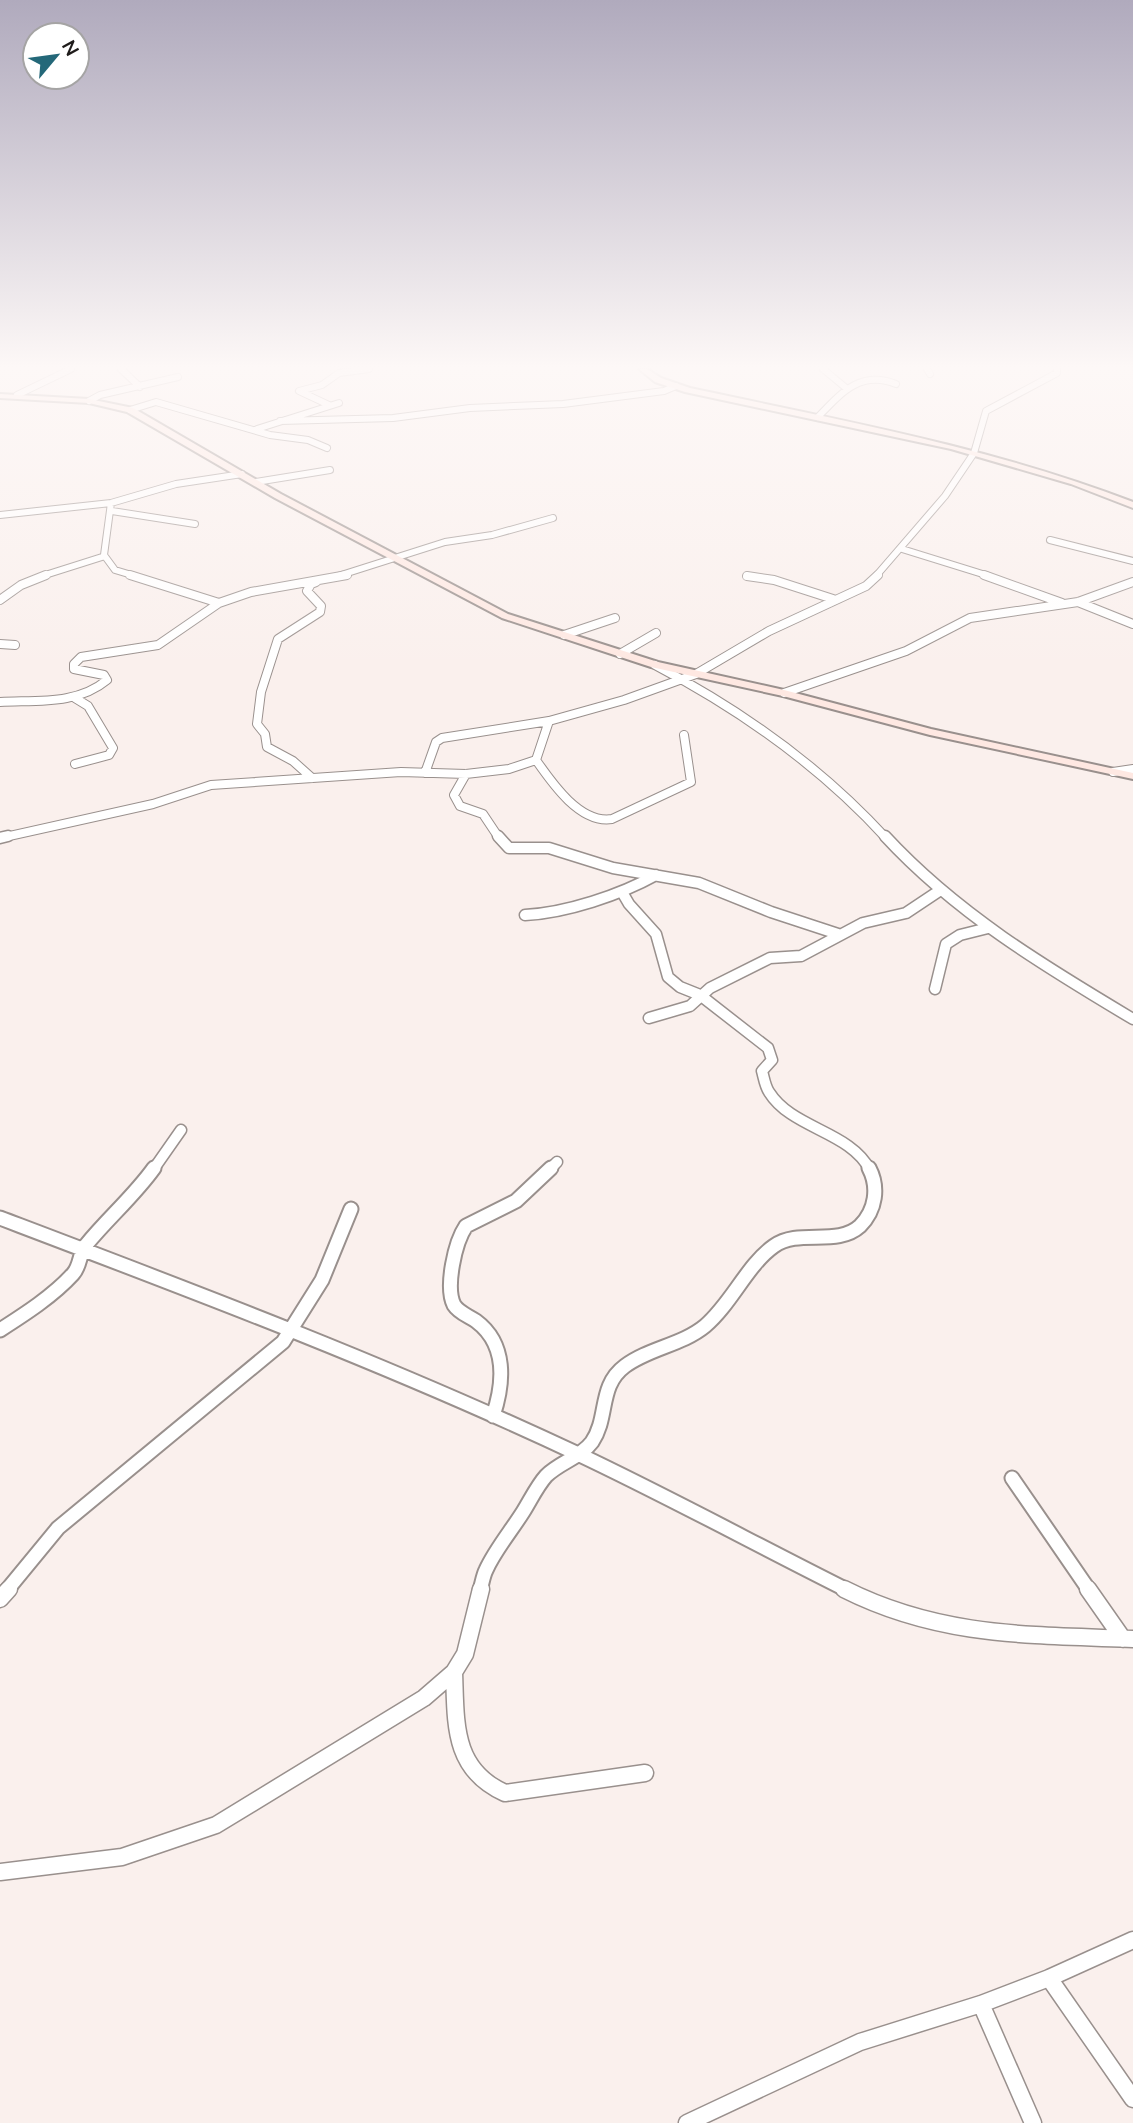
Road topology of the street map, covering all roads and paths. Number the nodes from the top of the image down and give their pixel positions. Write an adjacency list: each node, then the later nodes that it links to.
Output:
1 (232, 468): 5 (main road)
2 (964, 468): 13 (street)
3 (1026, 468): 7 (main road)
4 (330, 471): 6 (street)
5 (242, 474): 6 (main road); 8 (street)
6 (256, 482): 15 (main road)
7 (1133, 505)
8 (111, 507): 9 (street); 11 (street); 14 (street)
9 (0, 515)
10 (553, 518): 15 (street)
11 (195, 524)
12 (1050, 540): 16 (street)
13 (902, 549): 20 (street); 24 (street)
14 (102, 557): 21 (street); 23 (street)
15 (396, 558): 18 (street); 28 (main road)
16 (1133, 561)
17 (747, 576): 20 (street)
18 (326, 578): 23 (street); 47 (street)
19 (1133, 582): 22 (street)
20 (833, 599): 33 (street)
21 (0, 600)
22 (1078, 602): 24 (street); 26 (street)
23 (219, 603): 36 (street)
24 (1062, 603): 35 (street)
25 (615, 618): 28 (street)
26 (1133, 624)
27 (656, 633): 31 (street)
28 (564, 635): 31 (main road)
29 (0, 644): 30 (street)
30 (15, 645)
31 (620, 654): 32 (main road)
32 (655, 665): 33 (main road); 34 (street)
33 (696, 674): 34 (street); 35 (main road)
34 (682, 678): 38 (street); 50 (street)
35 (784, 693): 43 (main road)
36 (75, 698): 37 (street); 41 (street)
37 (0, 702)
38 (549, 721): 40 (street); 44 (street)
39 (684, 735): 40 (street)
40 (536, 760): 45 (street)
41 (75, 764)
42 (1133, 769): 43 (street)
43 (1113, 772): 46 (main road)
44 (425, 773): 45 (street); 47 (street)
45 (466, 775): 49 (street)
46 (1133, 776)
47 (312, 778): 48 (street)
48 (0, 838)
49 (656, 875): 51 (street); 54 (street)
50 (939, 891): 53 (street); 54 (street)
51 (622, 892): 52 (street); 56 (street)
52 (525, 915)
53 (988, 928): 55 (street); 58 (street)
54 (838, 934): 56 (street)
55 (935, 989)
56 (700, 995): 57 (street); 67 (street)
57 (649, 1018)
58 (1133, 1018)
59 (181, 1130): 63 (street)
60 (557, 1162): 66 (street)
61 (351, 1209): 65 (street)
62 (0, 1218): 63 (street)
63 (83, 1248): 64 (street); 65 (street)
64 (0, 1329)
65 (291, 1329): 66 (street); 69 (street)
66 (493, 1416): 67 (street)
67 (579, 1455): 70 (street); 71 (street)
68 (1012, 1478): 70 (street)
69 (0, 1599)
70 (1128, 1639)
71 (454, 1672): 72 (street); 73 (street)
72 (645, 1773)
73 (0, 1872)
74 (1133, 1940): 75 (street)
75 (1049, 1978): 76 (street); 77 (street)
76 (981, 2004): 78 (street); 79 (street)
77 (1133, 2099)
78 (687, 2123)
79 (1033, 2123)

